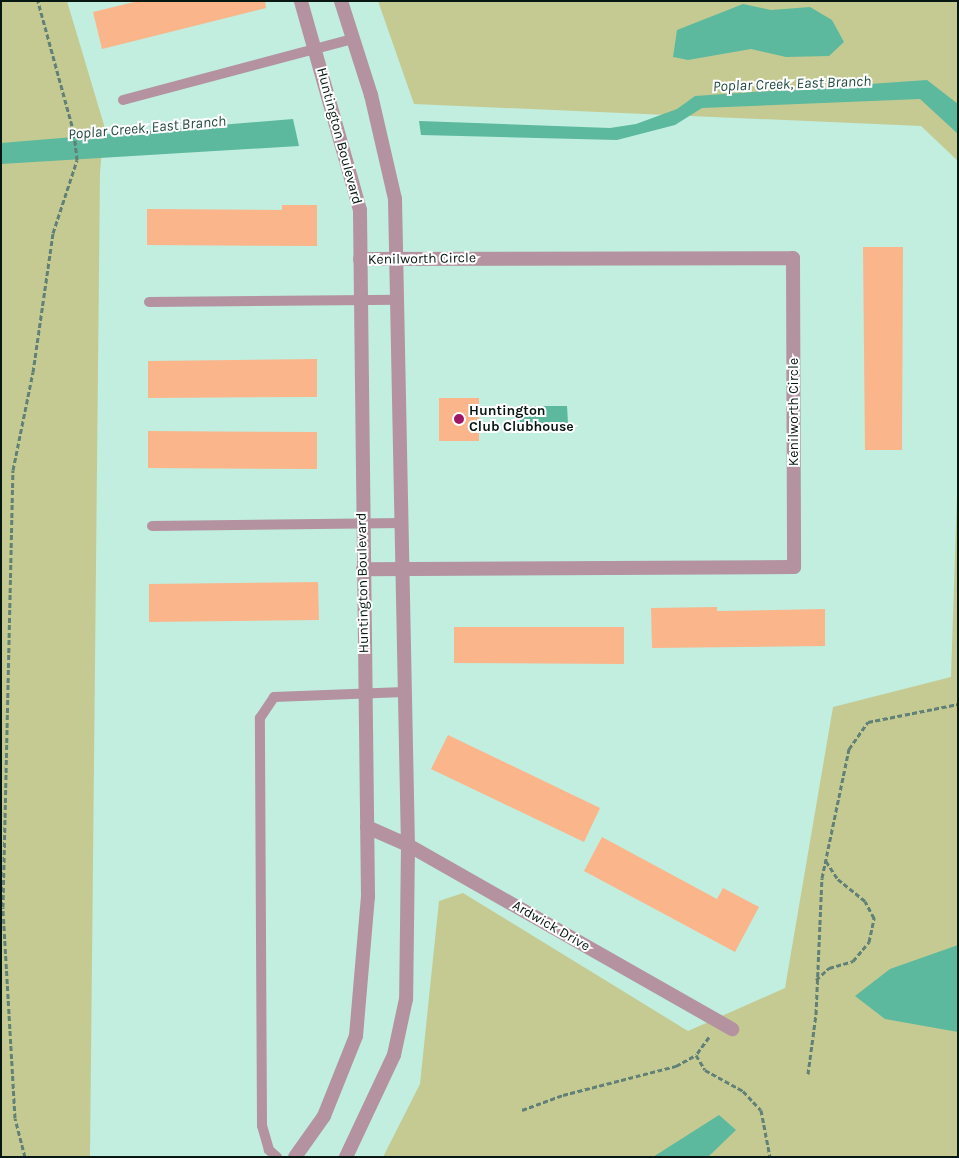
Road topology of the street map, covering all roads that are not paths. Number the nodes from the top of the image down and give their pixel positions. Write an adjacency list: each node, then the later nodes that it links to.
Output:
1 (300, 1): 4 (street, Huntington Boulevard)
2 (341, 1): 3 (street)
3 (352, 39): 4 (lane); 6 (street)
4 (315, 49): 5 (lane); 7 (street, Huntington Boulevard)
5 (123, 100)
6 (398, 258): 7 (street, Kenilworth Circle); 9 (street); 14 (street, Kenilworth Circle)
7 (360, 259): 8 (street, Huntington Boulevard)
8 (360, 300): 9 (lane); 10 (lane); 11 (street, Huntington Boulevard)
9 (398, 300): 12 (street)
10 (149, 302)
11 (362, 523): 12 (lane); 13 (lane); 15 (street, Huntington Boulevard)
12 (403, 523): 14 (street)
13 (152, 526)
14 (403, 568): 15 (street, Kenilworth Circle); 16 (street)
15 (363, 569): 17 (street, Huntington Boulevard)
16 (404, 692): 17 (lane); 19 (street)
17 (365, 694): 18 (street, Huntington Boulevard); 21 (lane)
18 (367, 827): 19 (street, Ardwick Drive); 22 (street, Huntington Boulevard)
19 (408, 845): 20 (street, Ardwick Drive); 23 (street)
20 (726, 1026)
21 (276, 1157)
22 (295, 1157)
23 (346, 1157)

